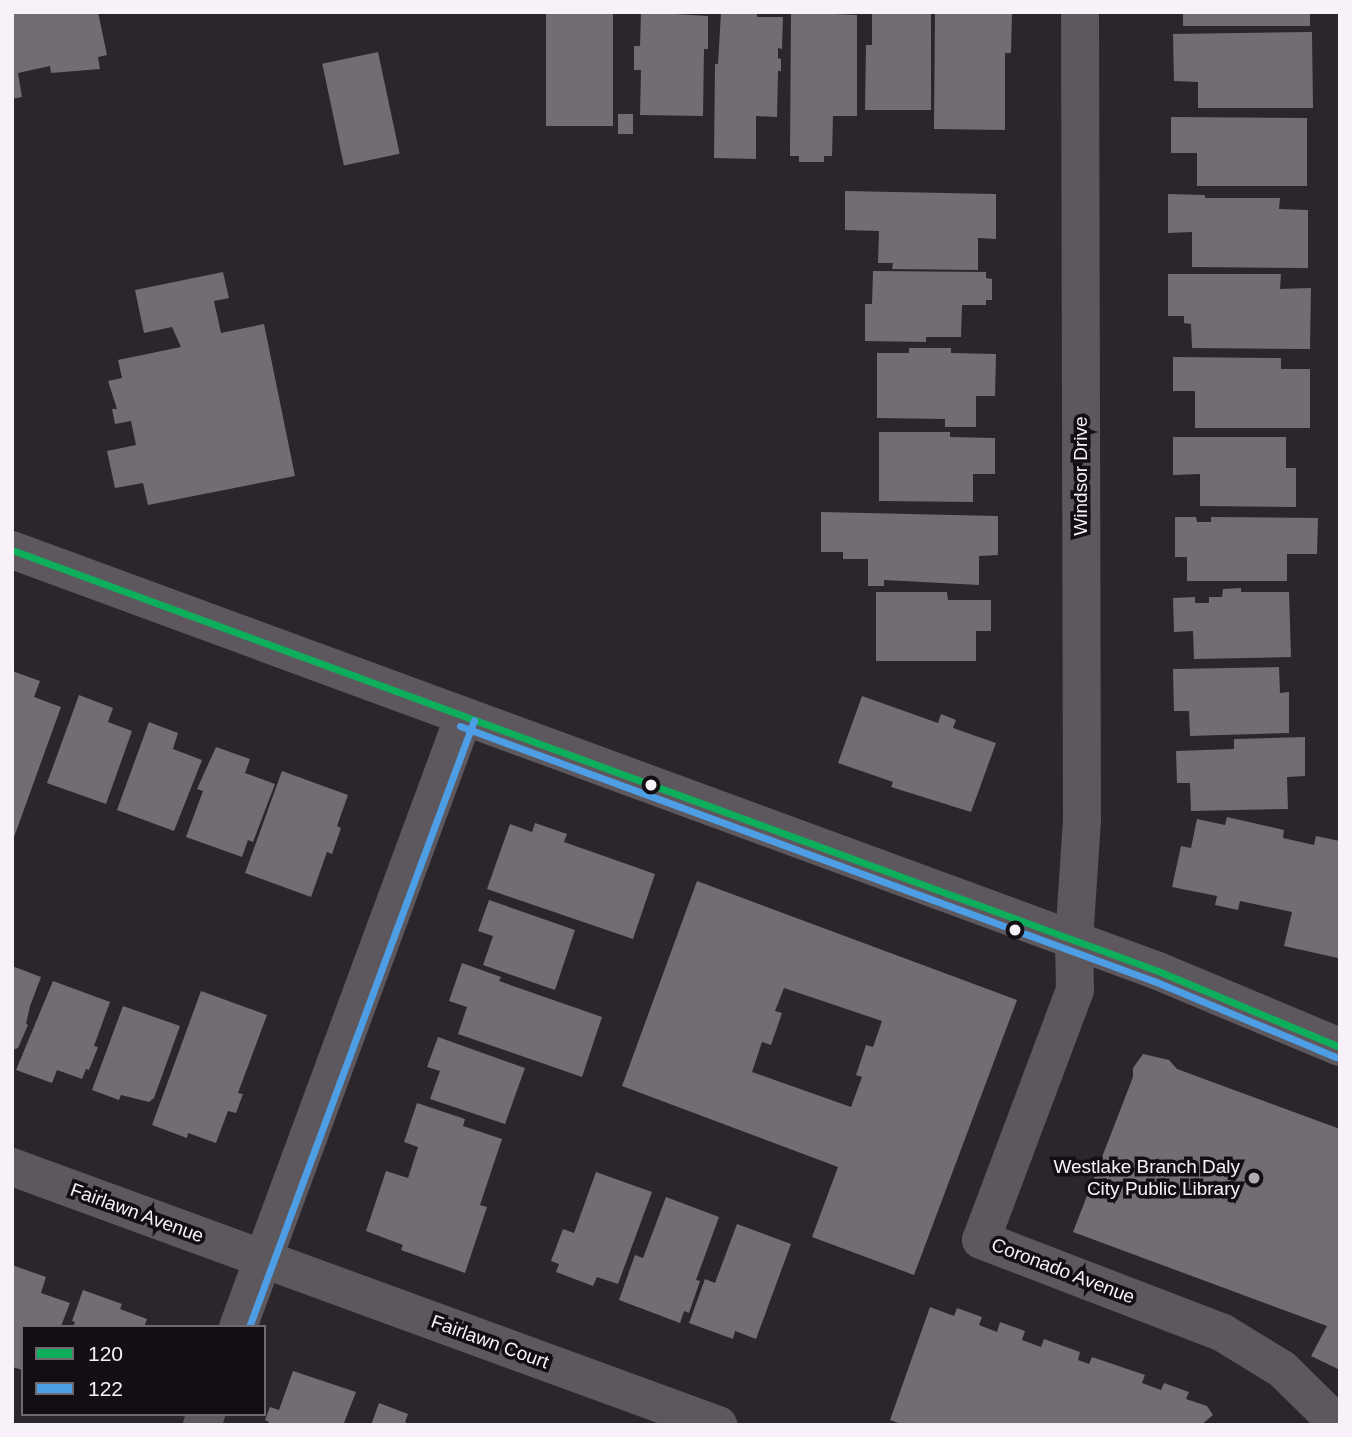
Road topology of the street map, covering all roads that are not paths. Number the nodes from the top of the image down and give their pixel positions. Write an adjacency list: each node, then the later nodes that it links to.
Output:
1 (1080, 12): 4 (street, Windsor Drive)
2 (12, 550): 3 (street)
3 (464, 716): 4 (street); 7 (street)
4 (1074, 940): 5 (street); 10 (street, Coronado Avenue)
5 (1340, 1047)
6 (12, 1167): 7 (street, Fairlawn Avenue)
7 (262, 1259): 8 (street); 9 (street, Fairlawn Court)
8 (238, 1325)
9 (718, 1425)
10 (1339, 1425)

